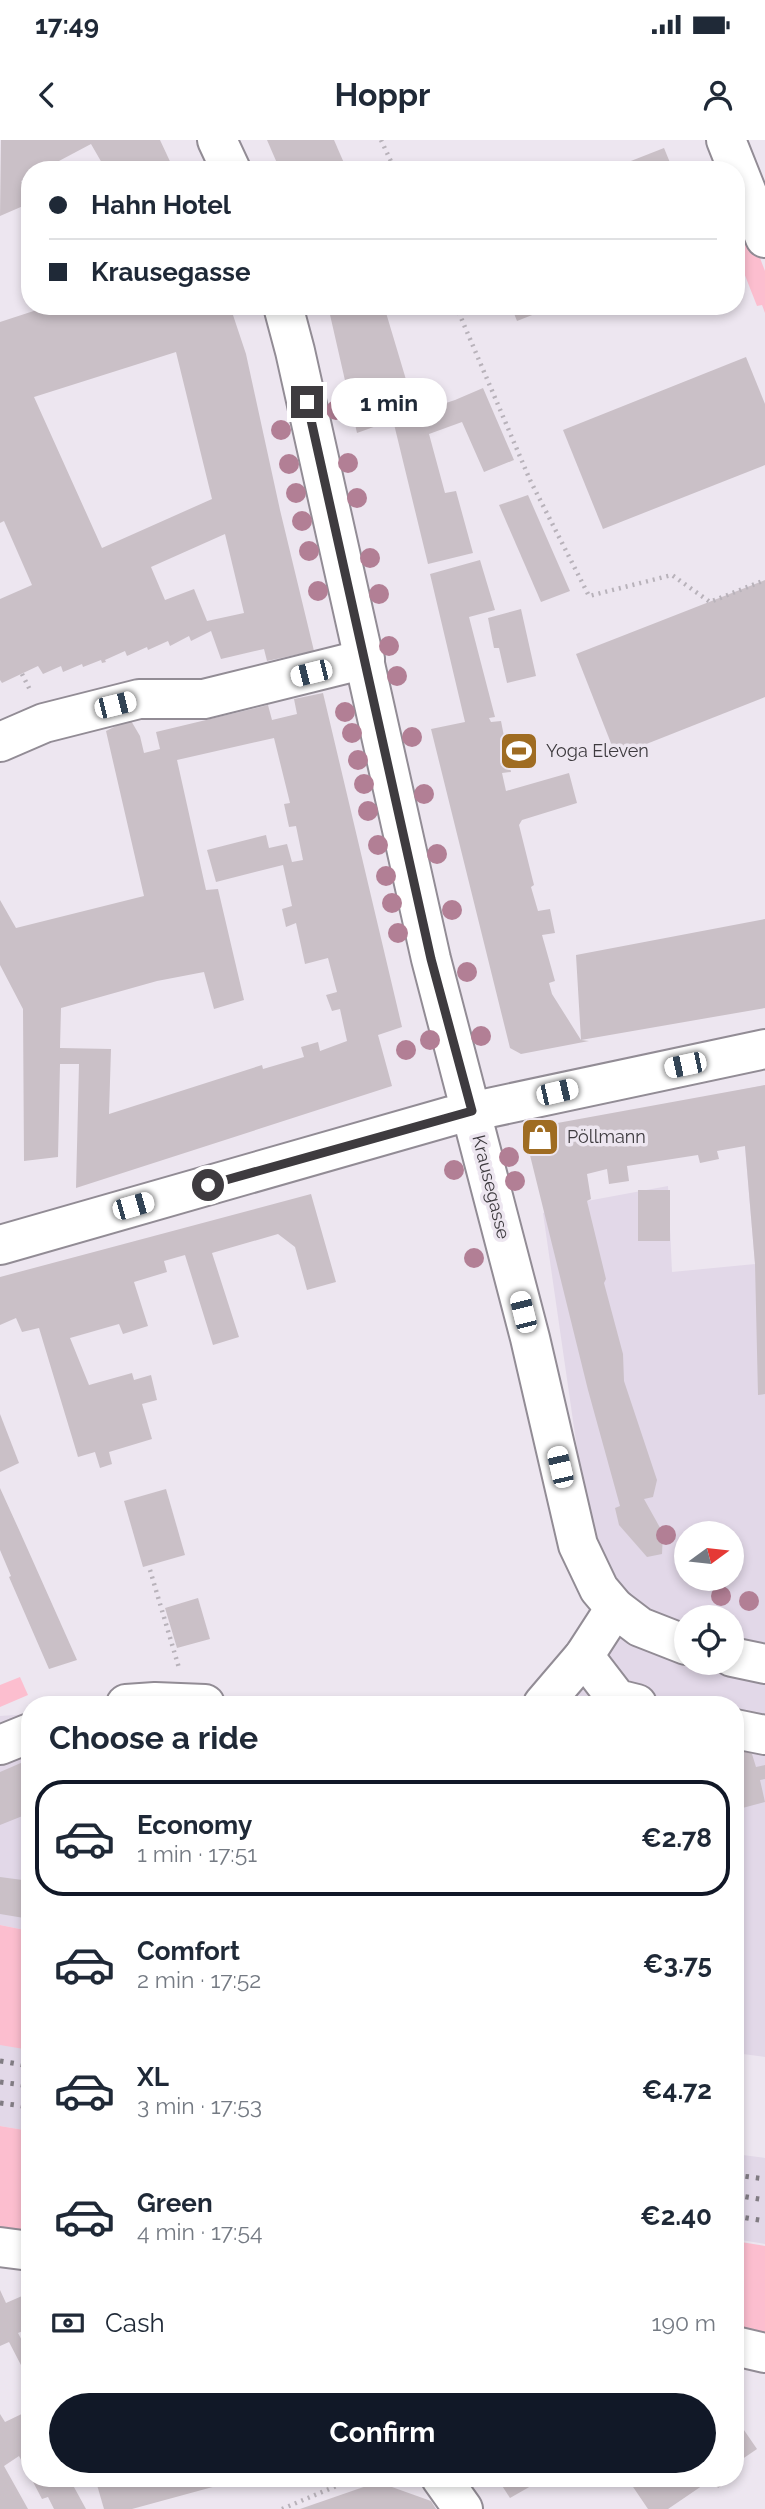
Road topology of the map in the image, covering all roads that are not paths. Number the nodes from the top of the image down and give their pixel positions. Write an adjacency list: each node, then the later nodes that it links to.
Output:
1 (217, 140): 3 (street)
2 (726, 140): 4 (street)
3 (227, 161)
4 (734, 161)
5 (745, 188): 6 (street)
6 (765, 239)
7 (284, 315): 8 (street, Krausegasse)
8 (365, 659): 9 (street); 11 (street, Krausegasse)
9 (0, 742)
10 (765, 1049): 11 (street)
11 (472, 1111): 12 (street); 13 (street, Krausegasse)
12 (0, 1245)
13 (615, 1608): 14 (street, Krausegasse); 15 (street)
14 (674, 1640)
15 (584, 1656): 18 (street); 19 (street)
16 (744, 1660): 17 (street)
17 (765, 1664)
18 (549, 1696)
19 (615, 1696)
20 (744, 1731): 21 (street)
21 (765, 1735)
22 (21, 1736): 23 (street)
23 (0, 1745)
24 (0, 2247): 25 (street)
25 (21, 2250)
26 (744, 2348): 27 (street)
27 (765, 2353)
28 (447, 2487): 29 (street)
29 (463, 2509)

